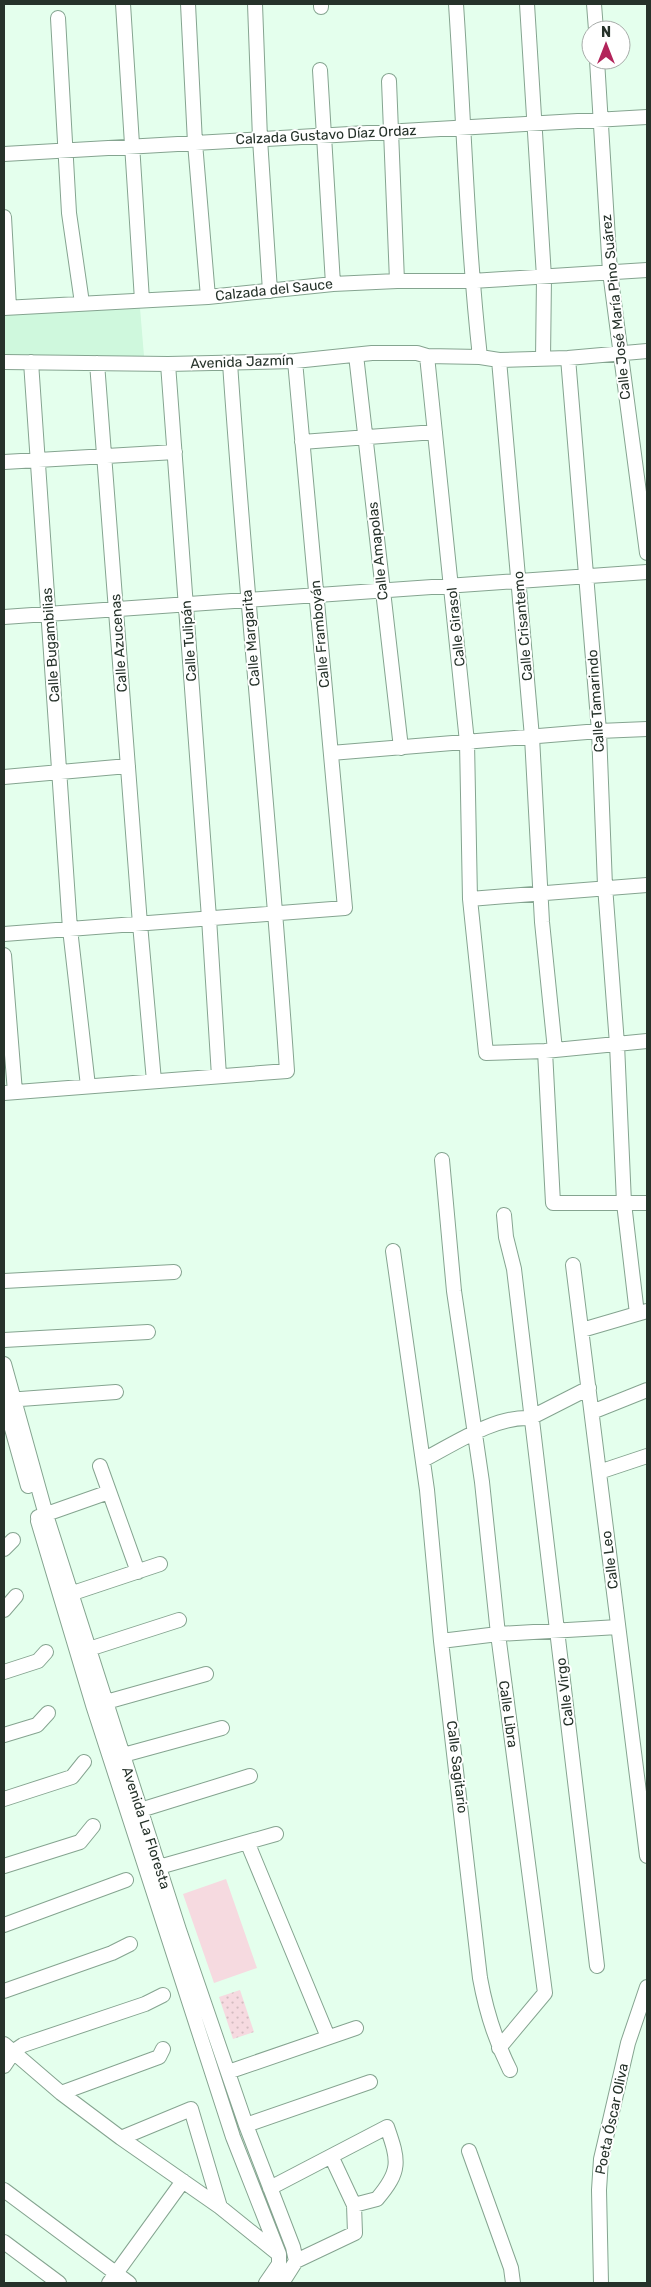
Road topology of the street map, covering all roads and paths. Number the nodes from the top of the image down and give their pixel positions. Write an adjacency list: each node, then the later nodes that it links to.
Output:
1 (123, 4): 20 (street)
2 (188, 4): 19 (street)
3 (255, 4): 18 (street)
4 (456, 4): 15 (street)
5 (527, 4): 14 (street)
6 (594, 4): 8 (street)
7 (58, 18): 21 (street)
8 (595, 20)
9 (320, 70): 17 (street)
10 (598, 70): 13 (street, Calle José María Pino Suárez)
11 (389, 81): 16 (street)
12 (647, 117): 13 (street, Calzada Gustavo Díaz Ordaz)
13 (601, 119): 14 (street, Calzada Gustavo Díaz Ordaz); 25 (street, Calle José María Pino Suárez)
14 (535, 123): 15 (street, Calzada Gustavo Díaz Ordaz); 26 (street)
15 (464, 127): 16 (street, Calzada Gustavo Díaz Ordaz); 28 (street)
16 (392, 131): 17 (street, Calzada Gustavo Díaz Ordaz); 27 (street)
17 (323, 135): 18 (street, Calzada Gustavo Díaz Ordaz); 29 (street)
18 (260, 139): 19 (street, Calzada Gustavo Díaz Ordaz); 30 (street)
19 (195, 143): 20 (street, Calzada Gustavo Díaz Ordaz); 31 (street)
20 (132, 146): 21 (street, Calzada Gustavo Díaz Ordaz); 32 (street)
21 (66, 150): 22 (street, Calzada Gustavo Díaz Ordaz); 33 (street)
22 (4, 154)
23 (4, 217): 34 (street)
24 (647, 270): 25 (street, Calzada del Sauce)
25 (610, 272): 26 (street, Calzada del Sauce); 36 (street, Calle José María Pino Suárez)
26 (544, 276): 28 (street, Calzada del Sauce); 41 (street)
27 (397, 281): 28 (street, Calzada del Sauce); 29 (street, Calzada del Sauce)
28 (472, 281): 39 (street)
29 (333, 284): 30 (street, Calzada del Sauce)
30 (270, 291): 31 (street, Calzada del Sauce)
31 (208, 297): 32 (street, Calzada del Sauce)
32 (142, 300): 33 (street, Calzada del Sauce)
33 (82, 303): 34 (street, Calzada del Sauce)
34 (6, 308)
35 (647, 351): 36 (street, Avenida Jazmín)
36 (621, 352): 40 (street, Avenida Jazmín); 56 (street, Calle José María Pino Suárez)
37 (356, 355): 38 (street, Avenida Jazmín); 43 (street, Avenida Jazmín); 50 (street, Calle Amapolas)
38 (427, 356): 39 (street, Avenida Jazmín); 49 (street, Calle Girasol)
39 (480, 357): 42 (street, Avenida Jazmín)
40 (568, 358): 41 (street, Avenida Jazmín); 58 (street, Calle Tamarindo)
41 (543, 359): 42 (street, Avenida Jazmín)
42 (499, 360): 59 (street, Calle Crisantemo)
43 (295, 361): 47 (street, Avenida Jazmín); 51 (street, Calle Framboyán)
44 (4, 362): 45 (street, Avenida Jazmín)
45 (31, 362): 46 (street, Avenida Jazmín); 54 (street, Calle Bugambilias)
46 (97, 363): 48 (street, Avenida Jazmín); 53 (street, Calle Azucenas)
47 (230, 363): 48 (street, Avenida Jazmín); 63 (street, Calle Margarita)
48 (168, 364): 52 (street, Calle Tulipán)
49 (435, 432): 50 (street); 60 (street, Calle Girasol)
50 (365, 437): 51 (street); 61 (street, Calle Amapolas)
51 (302, 442): 62 (street, Calle Framboyán)
52 (175, 452): 53 (street); 64 (street, Calle Tulipán)
53 (104, 456): 54 (street); 65 (street, Calle Azucenas)
54 (38, 460): 55 (street); 66 (street, Calle Bugambilias)
55 (4, 462)
56 (647, 553)
57 (647, 572): 58 (street)
58 (587, 576): 59 (street); 69 (street, Calle Tamarindo)
59 (519, 581): 60 (street); 70 (street, Calle Crisantemo)
60 (452, 585): 61 (street); 71 (street, Calle Girasol)
61 (383, 590): 62 (street); 72 (street, Calle Amapolas)
62 (316, 594): 63 (street); 73 (street, Calle Framboyán)
63 (247, 599): 64 (street); 81 (street, Calle Margarita)
64 (186, 603): 65 (street); 82 (street, Calle Tulipán)
65 (116, 608): 66 (street); 74 (street, Calle Azucenas)
66 (48, 613): 67 (street); 75 (street, Calle Bugambilias)
67 (4, 617)
68 (647, 729): 69 (street)
69 (599, 731): 70 (street); 78 (street, Calle Tamarindo)
70 (532, 737): 71 (street); 79 (street, Calle Crisantemo)
71 (467, 742): 72 (street); 80 (street, Calle Girasol)
72 (401, 748): 73 (street)
73 (331, 754): 81 (street, Calle Framboyán)
74 (128, 766): 75 (street); 83 (street, Calle Azucenas)
75 (59, 772): 76 (street); 84 (street, Calle Bugambilias)
76 (4, 776)
77 (647, 884): 78 (street)
78 (605, 886): 79 (street); 88 (street, Calle Tamarindo)
79 (540, 893): 80 (street); 89 (street, Calle Crisantemo)
80 (470, 899): 89 (street, Calle Girasol)
81 (276, 913): 82 (street); 90 (street, Calle Margarita)
82 (209, 918): 83 (street); 90 (street, Calle Tulipán)
83 (140, 924): 84 (street); 91 (street, Calle Azucenas)
84 (70, 929): 85 (street); 92 (street, Calle Bugambilias)
85 (4, 934)
86 (4, 955): 93 (street)
87 (647, 1041): 88 (street)
88 (617, 1044): 89 (street); 95 (street, Calle Tamarindo)
89 (550, 1050): 95 (street, Calle Crisantemo)
90 (219, 1076): 91 (street)
91 (154, 1081): 92 (street)
92 (88, 1086): 93 (street)
93 (10, 1092)
94 (442, 1160): 113 (street, Calle Libra)
95 (624, 1203): 96 (street); 102 (street, Calle Tamarindo)
96 (647, 1203)
97 (504, 1215): 112 (street, Calle Virgo)
98 (393, 1250): 115 (street, Calle Sagitario)
99 (574, 1265): 103 (street, Calle Leo)
100 (174, 1272): 101 (street)
101 (4, 1281)
102 (642, 1312): 103 (street)
103 (582, 1330): 107 (street, Calle Leo)
104 (148, 1332): 105 (street)
105 (4, 1340)
106 (4, 1364): 110 (street, Avenida La Floresta)
107 (588, 1388): 111 (street, Calle Leo); 112 (street)
108 (647, 1390): 111 (street)
109 (116, 1392): 110 (street)
110 (7, 1400): 119 (street, Avenida La Floresta)
111 (592, 1412): 117 (street, Calle Leo)
112 (530, 1418): 113 (street); 127 (street, Calle Virgo)
113 (475, 1434): 115 (street); 128 (street, Calle Libra)
114 (647, 1456): 117 (street)
115 (423, 1460): 129 (street, Calle Sagitario)
116 (100, 1466): 118 (street)
117 (599, 1472): 126 (street, Calle Leo)
118 (109, 1492): 119 (street); 121 (street)
119 (42, 1516): 122 (street, Avenida La Floresta)
120 (160, 1564): 121 (street)
121 (138, 1572): 122 (street)
122 (67, 1595): 130 (street, Avenida La Floresta)
123 (16, 1596): 124 (street)
124 (4, 1610)
125 (180, 1620): 130 (street)
126 (618, 1627): 127 (street); 146 (street, Calle Leo)
127 (557, 1630): 128 (street); 152 (street, Calle Virgo)
128 (498, 1634): 129 (street); 159 (street, Calle Libra)
129 (441, 1641): 159 (street, Calle Sagitario)
130 (83, 1649): 134 (street, Avenida La Floresta)
131 (46, 1652): 132 (street)
132 (4, 1672)
133 (206, 1674): 134 (street)
134 (100, 1703): 138 (street, Avenida La Floresta)
135 (48, 1713): 137 (street)
136 (222, 1728): 138 (street)
137 (4, 1736)
138 (117, 1757): 142 (street, Avenida La Floresta)
139 (84, 1762): 141 (street)
140 (250, 1776): 142 (street)
141 (4, 1799)
142 (135, 1812): 148 (street, Avenida La Floresta); 176 (street, Avenida La Floresta)
143 (93, 1826): 147 (street)
144 (276, 1834): 145 (street)
145 (248, 1844): 148 (street); 157 (street)
146 (647, 1856)
147 (4, 1866)
148 (159, 1867): 163 (street, Avenida La Floresta)
149 (126, 1880): 150 (street)
150 (4, 1925)
151 (130, 1944): 154 (street)
152 (597, 1966)
153 (647, 1987): 184 (street, Poeta Óscar Oliva)
154 (4, 1991)
155 (163, 1995): 158 (street)
156 (356, 2028): 157 (street)
157 (328, 2037): 163 (street)
158 (9, 2048): 161 (street); 165 (street)
159 (499, 2048): 162 (street, Calle Sagitario)
160 (164, 2049): 165 (street)
161 (4, 2066)
162 (510, 2070)
163 (228, 2072): 166 (street, Avenida La Floresta)
164 (370, 2082): 166 (street)
165 (61, 2092): 167 (street)
166 (246, 2124): 171 (street, Avenida La Floresta)
167 (121, 2138): 170 (street); 174 (street)
168 (469, 2150): 183 (street)
169 (332, 2158): 171 (street); 173 (street); 173 (street)
170 (183, 2181): 174 (street); 178 (street)
171 (270, 2188): 177 (street, Avenida La Floresta)
172 (4, 2190): 178 (street)
173 (354, 2205): 177 (street)
174 (220, 2207): 176 (street)
175 (4, 2242): 179 (street)
176 (279, 2254): 181 (street)
177 (296, 2261): 182 (street)
178 (112, 2278): 180 (street)
179 (59, 2283)
180 (129, 2283)
181 (266, 2283)
182 (282, 2283)
183 (513, 2283)
184 (601, 2283)

